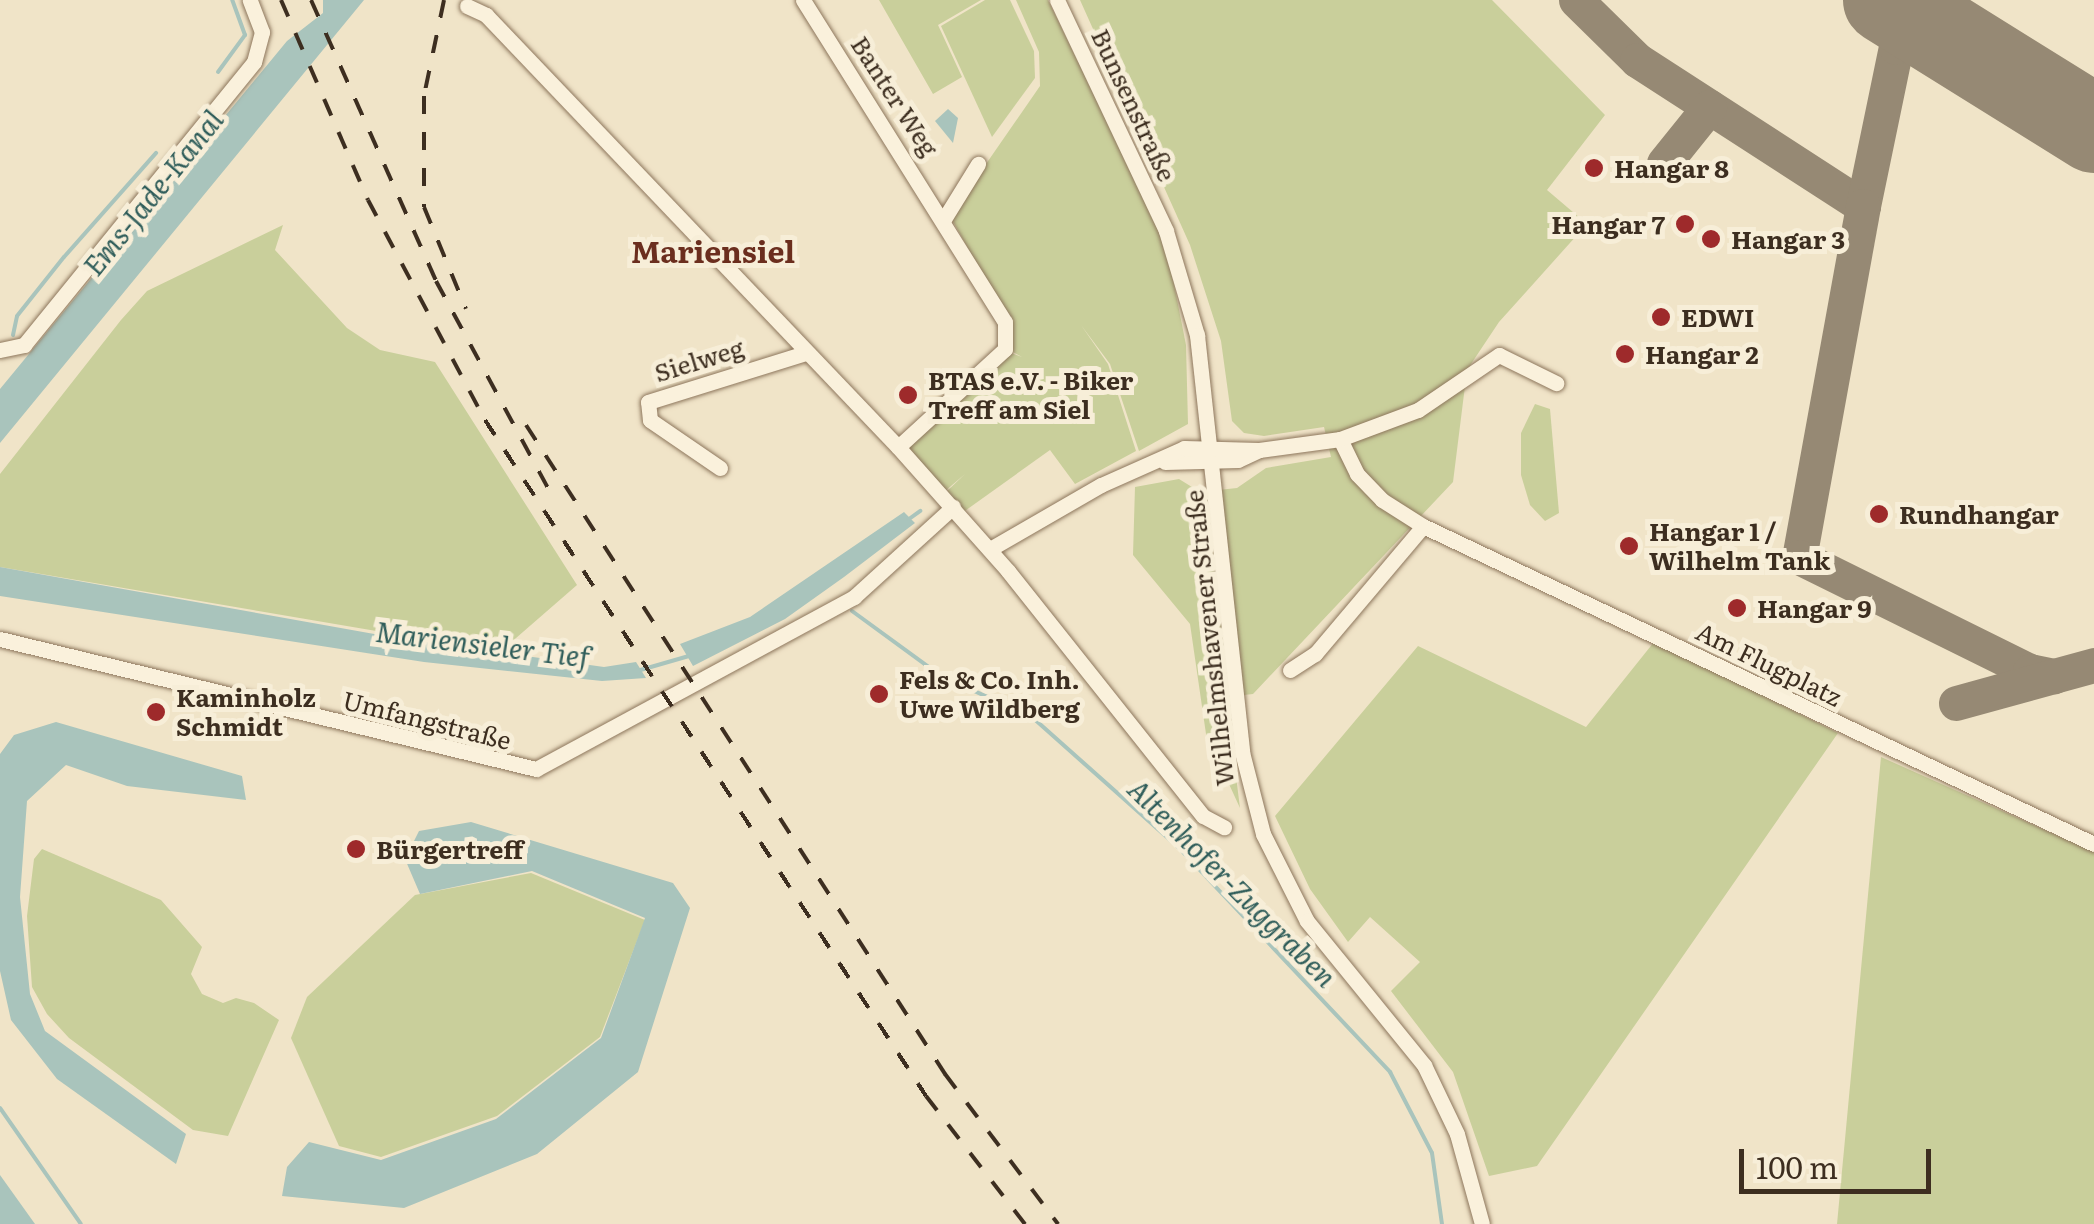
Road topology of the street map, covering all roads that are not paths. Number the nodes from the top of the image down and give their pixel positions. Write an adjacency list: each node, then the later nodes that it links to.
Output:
1 (250, 0): 8 (street)
2 (803, 0): 6 (street, Banter Weg)
3 (1057, 0): 7 (street, Bunsenstraße)
4 (467, 6): 9 (street, Wilhelmshavener Straße)
5 (978, 164): 6 (street)
6 (944, 219): 12 (street, Banter Weg)
7 (1166, 231): 13 (street, Wilhelmshavener Straße)
8 (0, 350)
9 (806, 352): 12 (street, Wilhelmshavener Straße); 14 (street, Sielweg)
10 (1556, 384): 11 (street)
11 (1340, 440): 13 (street); 16 (street, Am Flugplatz)
12 (898, 447): 15 (street, Wilhelmshavener Straße)
13 (1214, 453): 17 (street, Wilhelmshavener Straße); 22 (street, Wilhelmshavener Straße)
14 (720, 468)
15 (953, 507): 17 (street, Wilhelmshavener Straße); 18 (street, Umfangstraße)
16 (1423, 526): 19 (street); 21 (street, Am Flugplatz)
17 (990, 550): 20 (street, Wilhelmshavener Straße)
18 (0, 640)
19 (1290, 670)
20 (1224, 827)
21 (2094, 844)
22 (1482, 1224)

